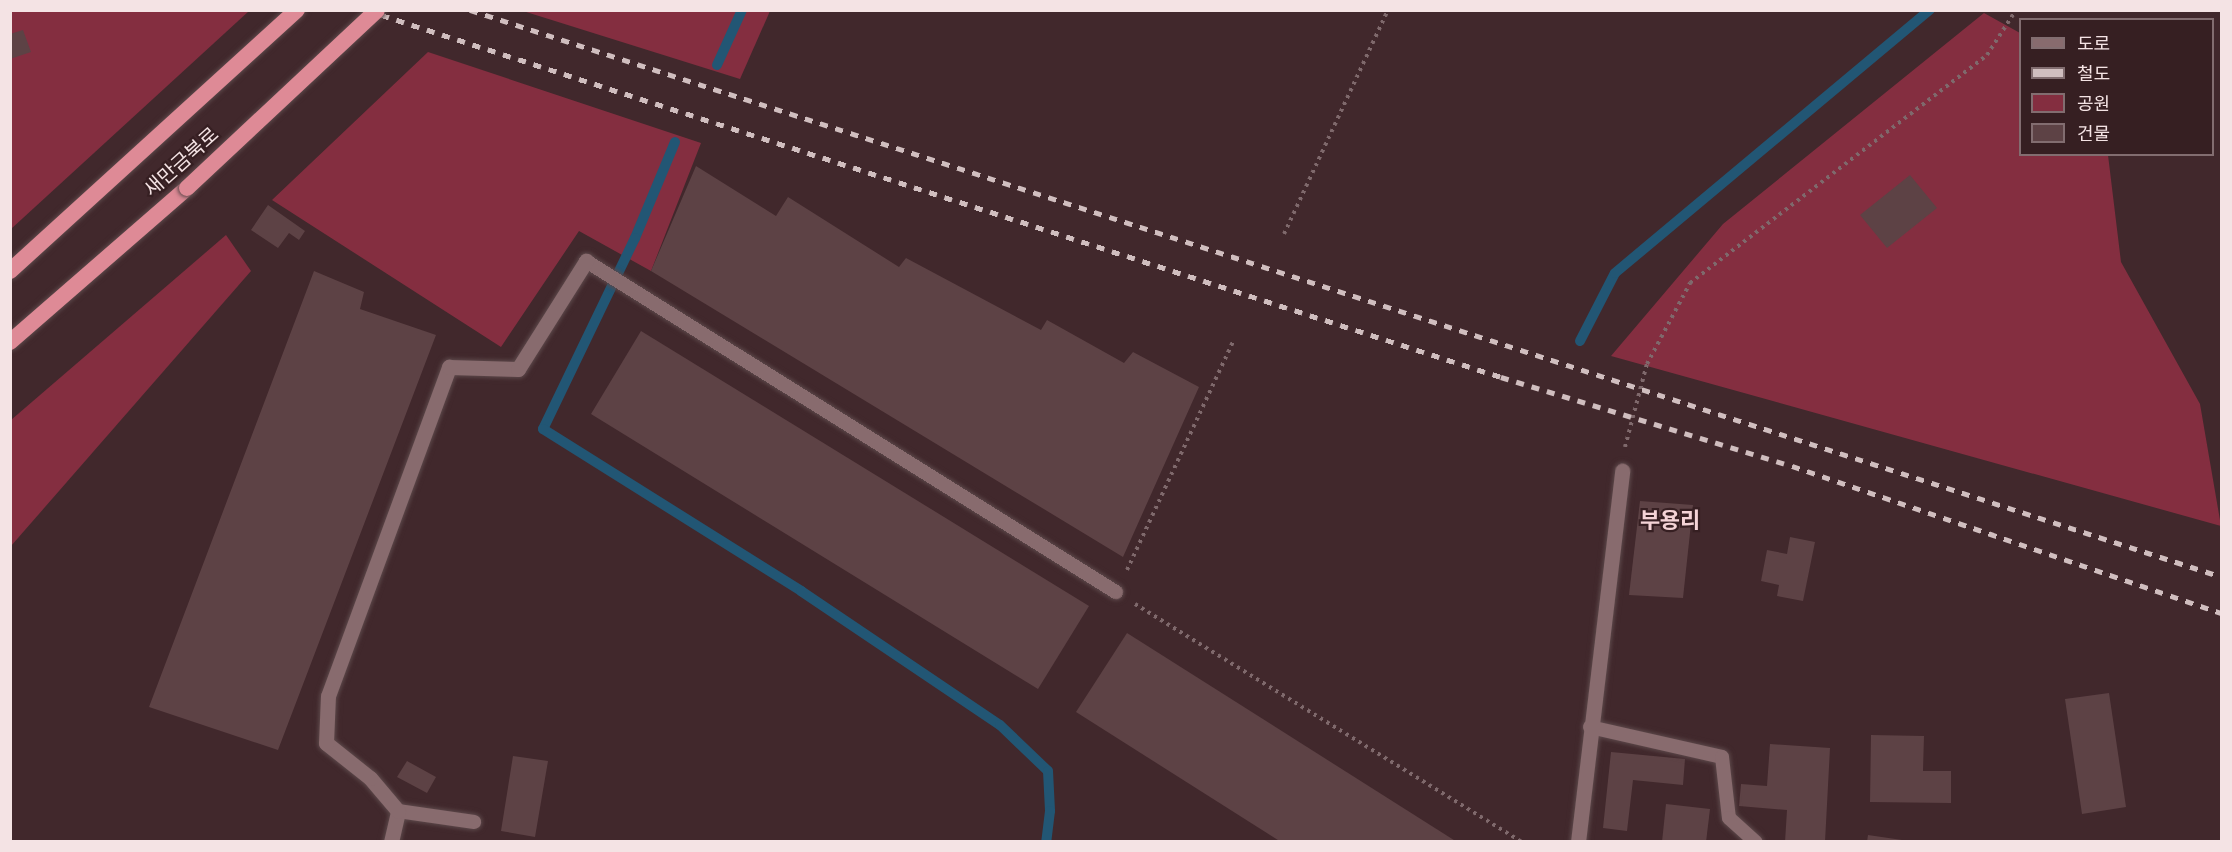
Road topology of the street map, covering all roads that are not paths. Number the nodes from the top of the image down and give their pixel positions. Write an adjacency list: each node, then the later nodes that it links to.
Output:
1 (297, 10): 4 (highway, 새만금북로)
2 (377, 10): 5 (highway, 새만금북로, bridge)
3 (586, 261): 7 (lane); 9 (street)
4 (10, 271)
5 (10, 342)
6 (1622, 471): 8 (street)
7 (1116, 592)
8 (1590, 727): 12 (street); 13 (lane)
9 (398, 811): 10 (lane); 11 (street)
10 (474, 822)
11 (391, 842)
12 (1578, 842)
13 (1756, 842)

